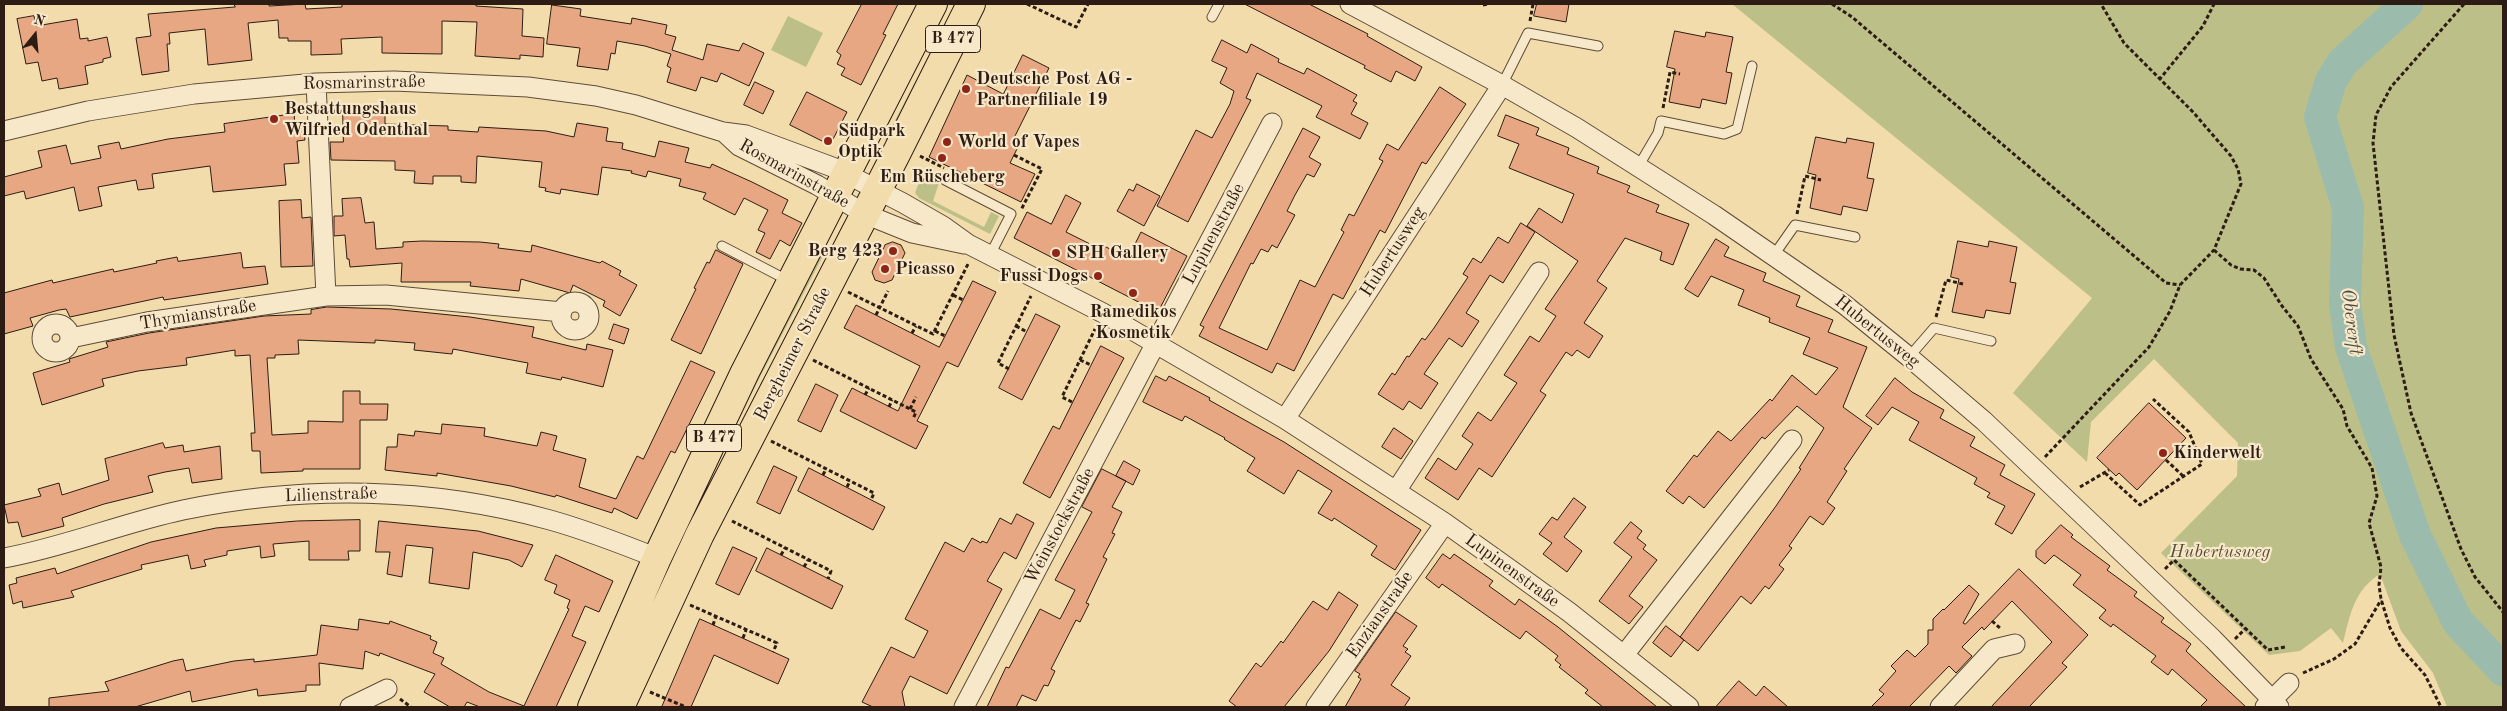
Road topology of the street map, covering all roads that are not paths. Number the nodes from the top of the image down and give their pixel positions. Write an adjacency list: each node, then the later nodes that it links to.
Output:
1 (933, 4): 14 (main road, Bergheimer Straße / B 477)
2 (971, 4): 15 (main road, Bergheimer Straße / B 477)
3 (1219, 4): 5 (lane)
4 (1350, 4): 9 (street, Hubertusweg)
5 (1212, 17)
6 (1598, 46): 9 (lane)
7 (1752, 66): 12 (lane)
8 (316, 83): 11 (street, Rosmarinstraße); 14 (street, Rosmarinstraße); 23 (street)
9 (1502, 85): 12 (street, Hubertusweg); 29 (street, Hubertusweg)
10 (1272, 123): 27 (street, Lupinenstraße)
11 (4, 130)
12 (1638, 167): 20 (street, Hubertusweg)
13 (945, 180): 19 (lane)
14 (842, 186): 15 (street, Lupinenstraße); 16 (street, Rosmarinstraße); 22 (main road, Bergheimer Straße / B 477)
15 (878, 190): 16 (main road, Bergheimer Straße / B 477); 19 (street, Lupinenstraße)
16 (865, 214): 19 (street, Lupinenstraße); 42 (main road, Bergheimer Straße / B 477)
17 (1855, 238): 20 (lane)
18 (722, 246): 22 (lane)
19 (978, 249): 27 (street, Lupinenstraße)
20 (1774, 255): 28 (street, Hubertusweg)
21 (1539, 272): 31 (street)
22 (792, 283): 34 (main road, Bergheimer Straße / B 477)
23 (326, 296): 24 (street, Thymianstraße); 25 (street, Thymianstraße)
24 (562, 312)
25 (70, 338)
26 (1991, 342): 28 (lane)
27 (1156, 345): 29 (street, Lupinenstraße); 43 (street, Weinstockstraße)
28 (1910, 357): 39 (street, Hubertusweg)
29 (1285, 419): 31 (street, Lupinenstraße)
30 (1792, 440): 36 (street)
31 (1396, 491): 32 (street, Lupinenstraße)
32 (1445, 523): 36 (street, Lupinenstraße); 44 (street, Enzianstraße)
33 (4, 558): 34 (street, Lilienstraße)
34 (657, 558): 41 (main road, Bergheimer Straße / B 477)
35 (2015, 644): 46 (street)
36 (1624, 655): 45 (street, Lupinenstraße)
37 (2290, 683): 39 (street, Hubertusweg)
38 (388, 689): 40 (street)
39 (2272, 705)
40 (350, 707)
41 (592, 707)
42 (620, 707)
43 (964, 707)
44 (1316, 707)
45 (1689, 707)
46 (1940, 707)

